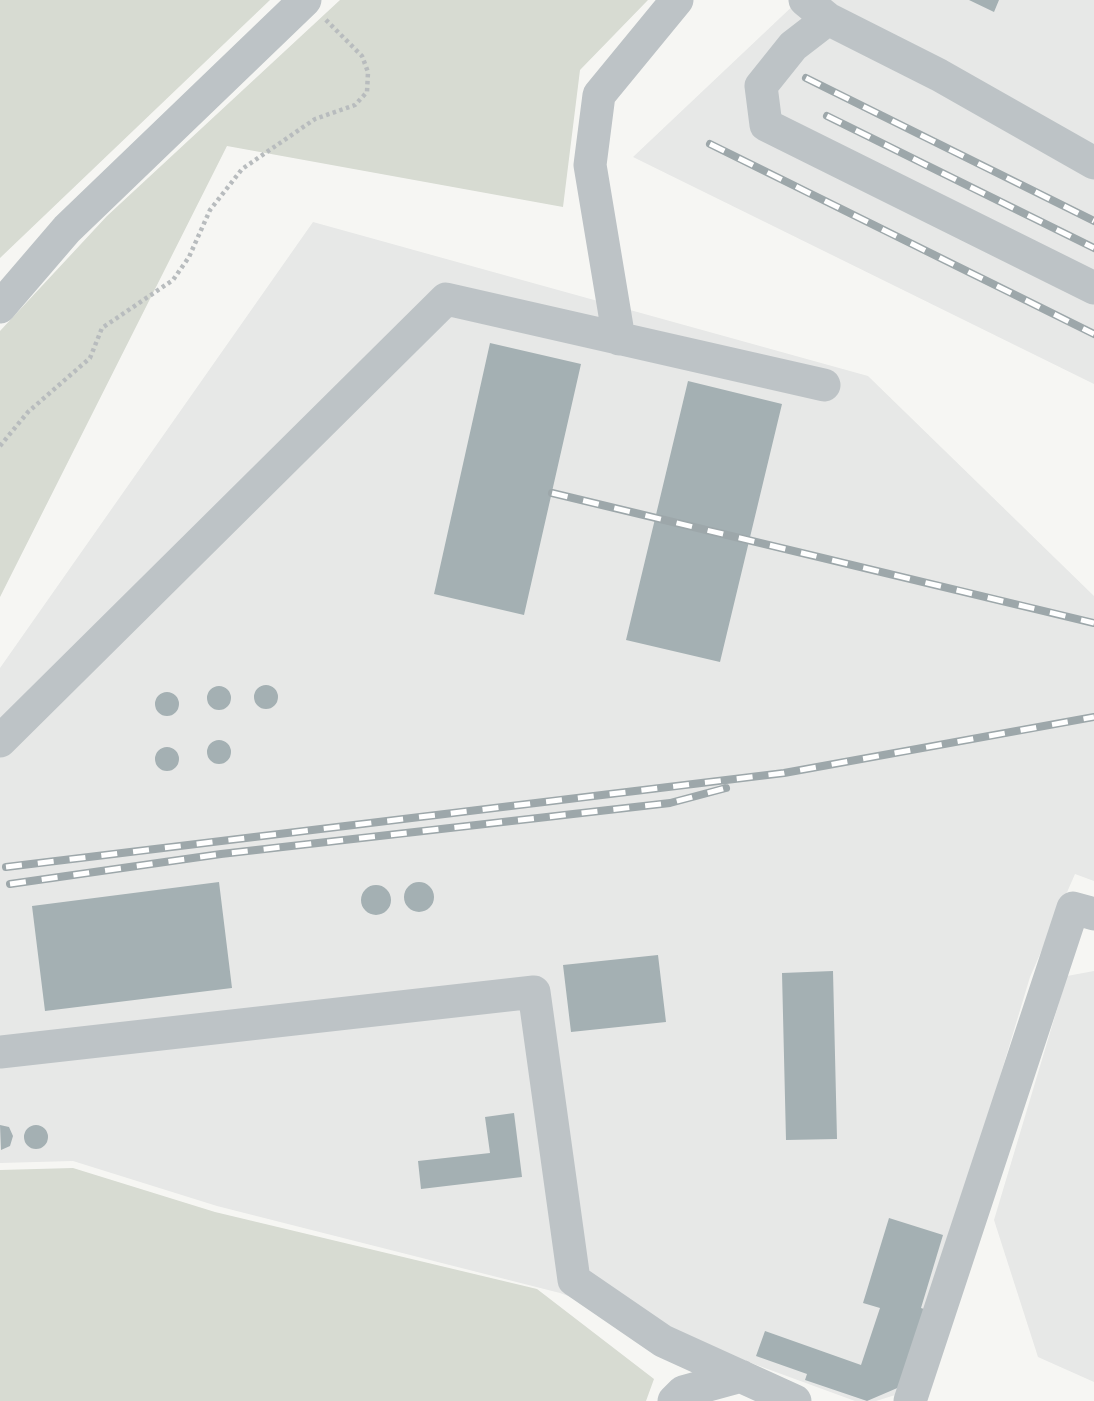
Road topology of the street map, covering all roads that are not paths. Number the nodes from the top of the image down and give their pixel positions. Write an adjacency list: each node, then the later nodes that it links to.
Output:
1 (677, 0): 7 (street)
2 (314, 8): 6 (street)
3 (816, 10): 4 (street); 5 (street)
4 (1094, 163)
5 (1094, 288)
6 (0, 307)
7 (619, 339): 8 (street); 9 (street)
8 (824, 385)
9 (0, 741)
10 (1094, 915): 15 (street)
11 (0, 1052): 12 (street)
12 (741, 1376): 13 (street); 14 (street)
13 (674, 1401)
14 (795, 1401)
15 (910, 1401)

